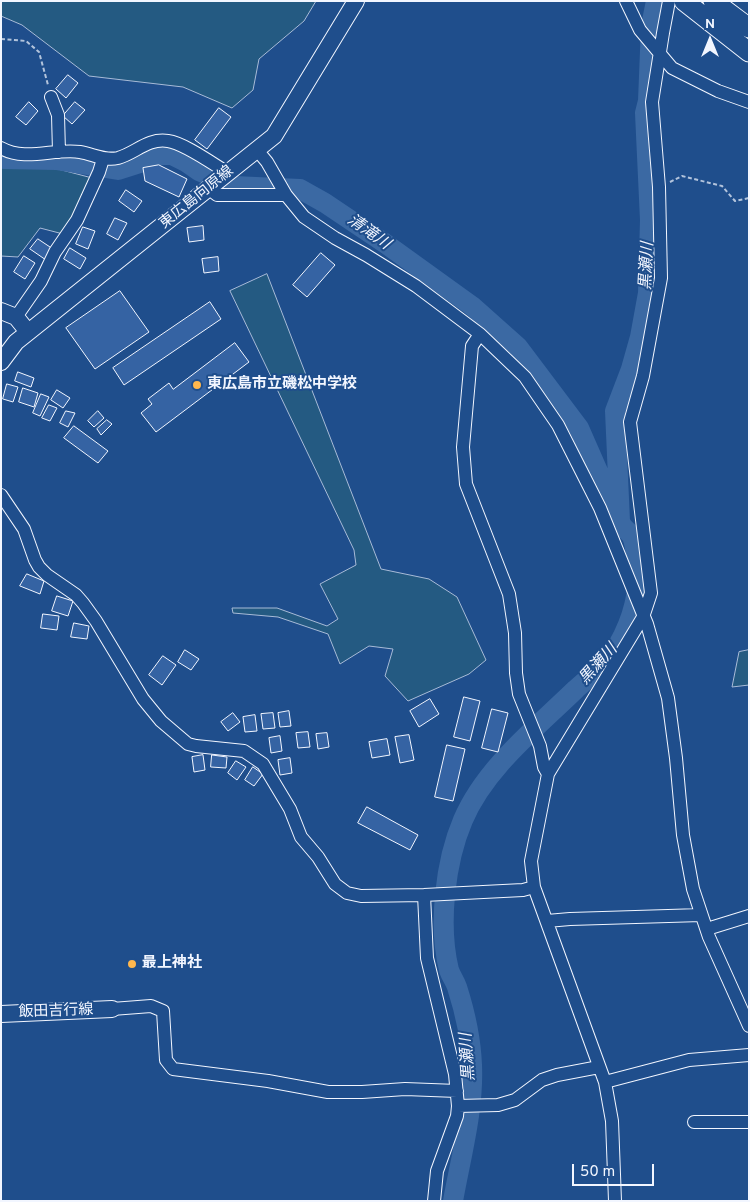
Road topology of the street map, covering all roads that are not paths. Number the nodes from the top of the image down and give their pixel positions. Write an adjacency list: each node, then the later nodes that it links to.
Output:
1 (356, 1): 12 (main road, 東広島向原線)
2 (626, 1): 7 (street)
3 (669, 1): 7 (street)
4 (684, 1): 8 (highway)
5 (713, 1): 6 (highway)
6 (749, 28)
7 (658, 51): 10 (street); 23 (street)
8 (749, 52)
9 (51, 97): 13 (street)
10 (749, 102)
11 (1, 148): 13 (street)
12 (257, 150): 15 (main road, 東広島向原線); 17 (street)
13 (60, 152): 14 (street)
14 (101, 164): 15 (street); 18 (street)
15 (228, 173): 16 (main road, 東広島向原線)
16 (211, 186): 17 (street); 19 (main road, 東広島向原線)
17 (286, 195): 20 (street)
18 (8, 314): 19 (main road)
19 (28, 332): 21 (main road, 東広島向原線)
20 (480, 334): 23 (street); 24 (street)
21 (1, 362)
22 (1, 495): 26 (street)
23 (643, 617): 24 (street); 27 (street)
24 (548, 774): 25 (street)
25 (534, 887): 26 (street); 29 (street)
26 (426, 895): 37 (street)
27 (701, 914): 29 (street); 30 (street)
28 (749, 916): 30 (street)
29 (547, 922): 35 (street)
30 (707, 929): 33 (street)
31 (112, 1009): 32 (main road, 飯田吉行線); 37 (street)
32 (1, 1014)
33 (749, 1026)
34 (749, 1055): 36 (street)
35 (599, 1067): 36 (street); 38 (street)
36 (605, 1082): 42 (street)
37 (457, 1091): 38 (street)
38 (458, 1106): 41 (street)
39 (694, 1122): 40 (street)
40 (749, 1122)
41 (434, 1201)
42 (615, 1201)

